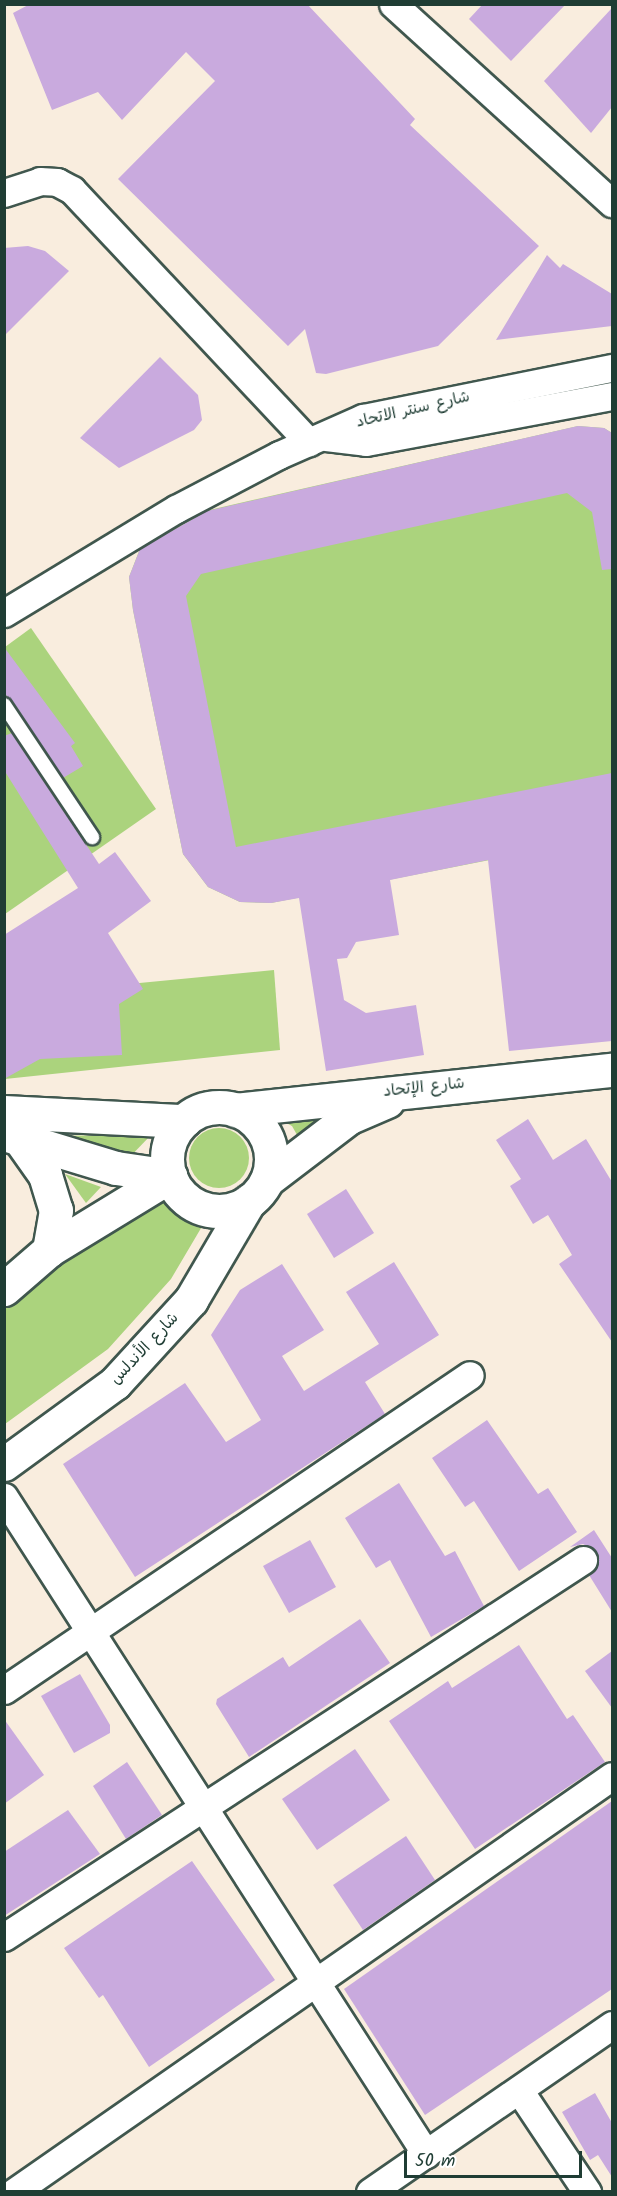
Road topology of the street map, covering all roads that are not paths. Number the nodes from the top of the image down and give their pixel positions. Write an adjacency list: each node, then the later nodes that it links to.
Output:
1 (393, 4): 3 (street)
2 (4, 193): 6 (street)
3 (612, 203)
4 (612, 368): 6 (street, شارع سنتر الاتحاد)
5 (612, 396): 6 (street, شارع سنتر الاتحاد)
6 (317, 440): 7 (street)
7 (4, 613)
8 (4, 705): 9 (lane)
9 (92, 837)
10 (612, 1070): 11 (street, شارع الإتحاد)
11 (416, 1088): 12 (street, شارع الإتحاد); 17 (street, شارع الأندلس)
12 (235, 1110): 14 (street); 17 (street)
13 (4, 1112): 14 (street)
14 (184, 1121): 16 (street)
15 (13, 1137): 16 (street); 18 (street)
16 (170, 1176): 17 (street); 18 (street)
17 (258, 1191): 21 (street, شارع الأندلس)
18 (49, 1250): 19 (street)
19 (4, 1289)
20 (470, 1375): 24 (street)
21 (4, 1464)
22 (4, 1497): 24 (street)
23 (583, 1560): 27 (street)
24 (91, 1632): 25 (street); 27 (street)
25 (4, 1690)
26 (612, 1776): 29 (street)
27 (202, 1807): 28 (street); 29 (street)
28 (4, 1937)
29 (315, 1983): 32 (street); 33 (street)
30 (612, 2025): 31 (street)
31 (519, 2091): 32 (street); 35 (street)
32 (426, 2154): 34 (street)
33 (14, 2192)
34 (370, 2192)
35 (587, 2192)

